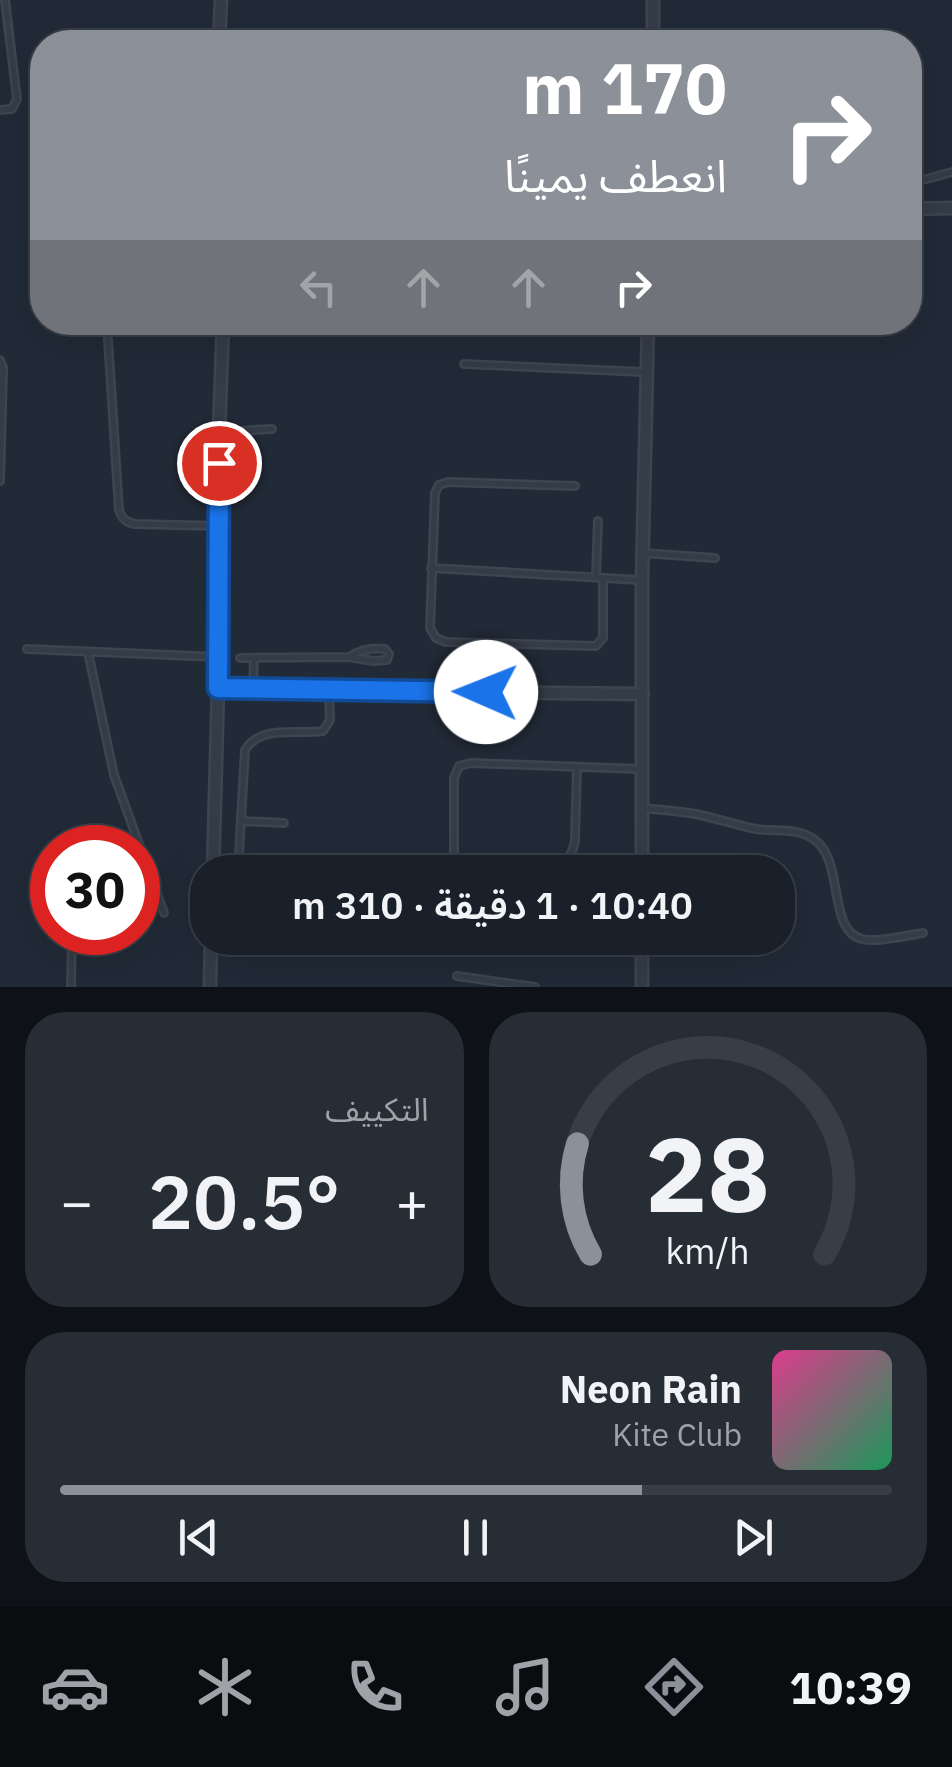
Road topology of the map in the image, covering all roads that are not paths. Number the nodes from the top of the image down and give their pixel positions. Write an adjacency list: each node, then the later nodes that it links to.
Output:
1 (5, 0): 6 (lane)
2 (221, 0): 4 (street)
3 (654, 0): 5 (street)
4 (220, 30)
5 (653, 30)
6 (0, 110)
7 (952, 172): 8 (lane)
8 (922, 180)
9 (952, 208): 10 (street)
10 (922, 209)
11 (223, 335): 18 (street)
12 (648, 335): 16 (street)
13 (108, 339): 22 (lane)
14 (0, 360): 19 (lane)
15 (464, 364): 16 (lane)
16 (648, 372): 23 (street)
17 (272, 429): 18 (lane)
18 (219, 432): 22 (street)
19 (0, 481)
20 (574, 486): 25 (lane)
21 (598, 521): 26 (lane)
22 (218, 526): 30 (street)
23 (643, 553): 24 (lane); 27 (street)
24 (715, 558)
25 (432, 568): 26 (lane); 26 (lane)
26 (600, 577): 27 (lane)
27 (642, 580): 37 (street)
28 (27, 649): 29 (lane)
29 (88, 652): 30 (lane); 43 (lane)
30 (218, 658): 34 (street)
31 (240, 658): 32 (lane)
32 (254, 658): 33 (lane); 35 (lane)
33 (349, 658): 33 (lane)
34 (218, 688): 35 (street); 44 (street)
35 (253, 689): 36 (street)
36 (329, 690): 37 (street); 41 (lane)
37 (643, 694): 39 (street)
38 (577, 767): 38 (lane); 39 (lane)
39 (642, 769): 40 (street)
40 (642, 808): 46 (street); 49 (lane)
41 (241, 822): 42 (lane); 45 (lane)
42 (284, 823)
43 (132, 825)
44 (213, 855)
45 (239, 855)
46 (642, 855)
47 (160, 903): 48 (lane)
48 (164, 914)
49 (923, 933)
50 (72, 955): 54 (lane)
51 (211, 955): 55 (street)
52 (642, 955): 57 (street)
53 (457, 976): 56 (lane)
54 (71, 987)
55 (210, 987)
56 (535, 987)
57 (642, 987)

